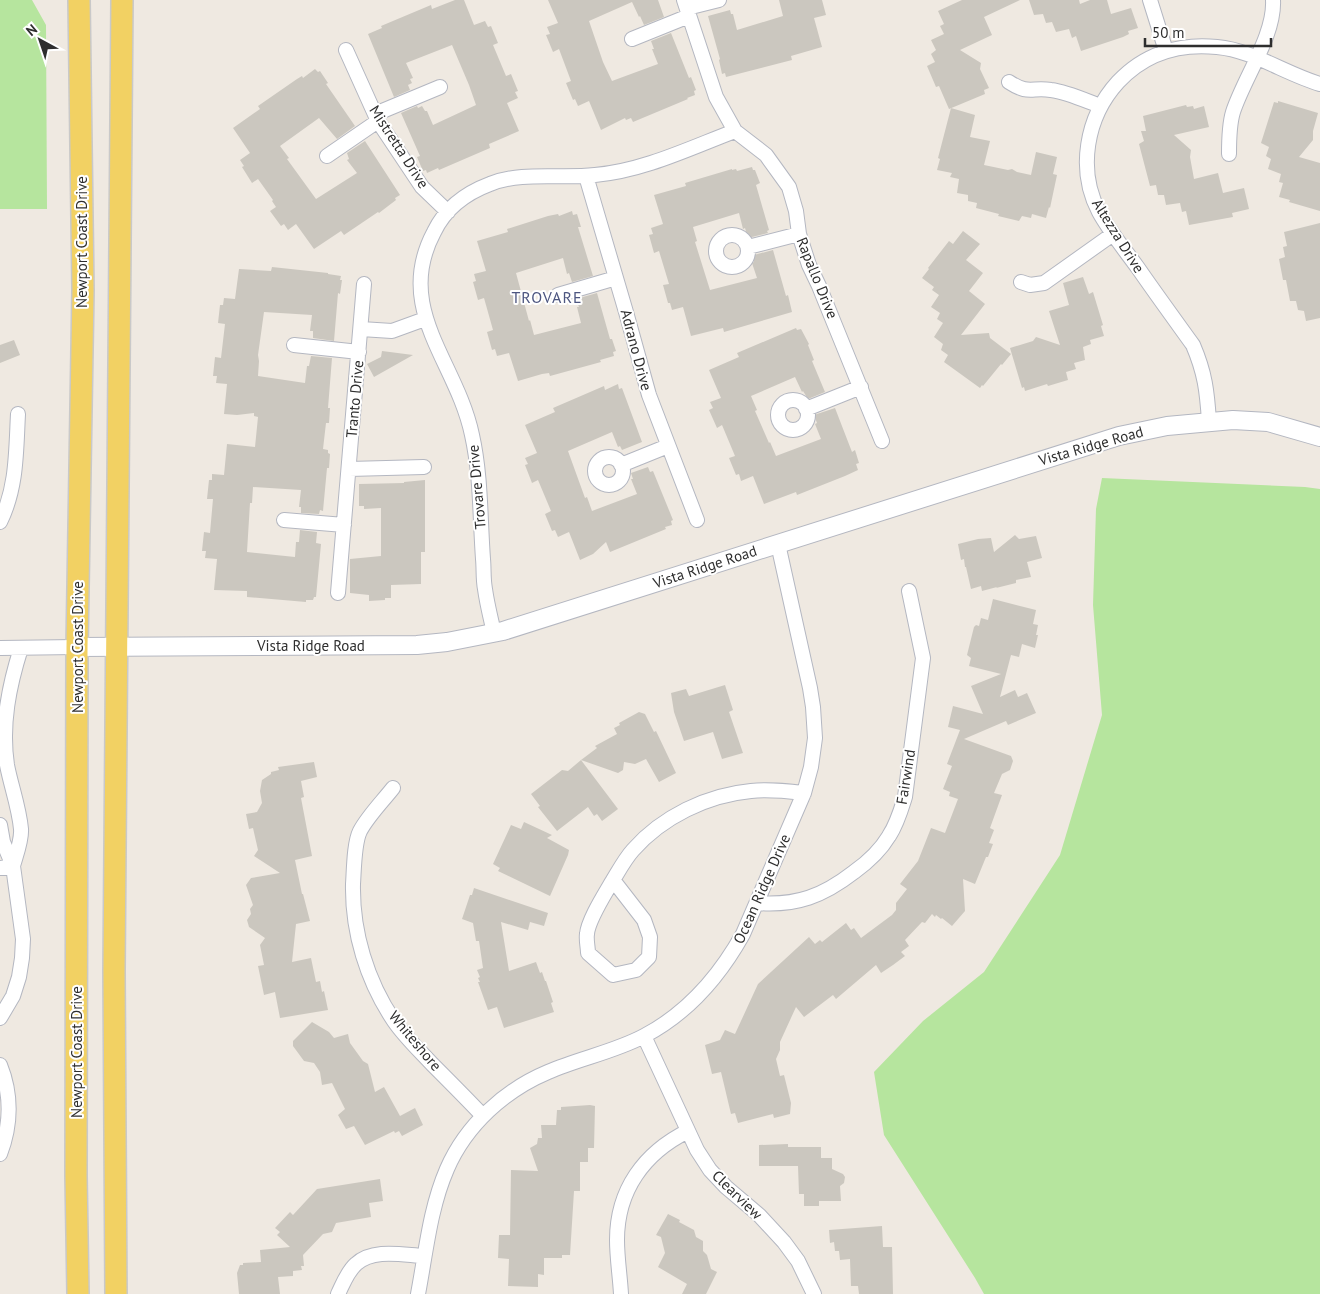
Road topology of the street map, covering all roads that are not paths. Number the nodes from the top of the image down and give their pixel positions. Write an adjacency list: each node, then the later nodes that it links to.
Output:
1 (79, 0): 50 (main road, Newport Coast Drive)
2 (122, 0): 51 (main road)
3 (719, 0): 6 (street)
4 (1150, 0): 9 (street)
5 (1273, 0): 10 (street)
6 (687, 8): 7 (street); 16 (street)
7 (632, 39)
8 (346, 50): 15 (street, Mistretta Drive)
9 (1166, 51): 10 (street, Altezza Drive); 14 (street, Altezza Drive)
10 (1256, 58): 12 (street, Altezza Drive); 17 (street)
11 (1009, 82): 14 (street)
12 (1320, 84)
13 (440, 87): 15 (street)
14 (1100, 106): 22 (street, Altezza Drive)
15 (376, 118): 18 (street); 20 (street, Mistretta Drive)
16 (734, 131): 19 (street); 21 (street, Rapallo Drive)
17 (1229, 154)
18 (327, 156)
19 (586, 176): 20 (street, Trovare Drive); 24 (street, Adrano Drive)
20 (448, 212): 28 (street, Trovare Drive)
21 (799, 234): 23 (street); 32 (street, Rapallo Drive)
22 (1113, 234): 25 (street); 35 (street, Altezza Drive)
23 (748, 247)
24 (616, 278): 27 (street); 38 (street, Adrano Drive)
25 (1021, 282)
26 (364, 284): 29 (street, Tranto Drive)
27 (558, 295)
28 (425, 319): 29 (street); 49 (street, Trovare Drive)
29 (360, 329): 31 (street, Tranto Drive)
30 (294, 345): 31 (street)
31 (359, 352): 41 (street, Tranto Drive)
32 (861, 388): 33 (street); 37 (street, Rapallo Drive)
33 (806, 408)
34 (18, 414): 44 (street)
35 (1209, 421): 36 (street, Vista Ridge Road); 46 (street, Vista Ridge Road)
36 (1320, 438)
37 (882, 441)
38 (668, 446): 39 (street); 43 (street, Adrano Drive)
39 (621, 465)
40 (424, 467): 41 (street)
41 (349, 469): 45 (street, Tranto Drive)
42 (284, 520): 45 (street)
43 (697, 520)
44 (0, 522)
45 (344, 525): 48 (street, Tranto Drive)
46 (778, 544): 49 (street, Vista Ridge Road); 55 (street, Ocean Ridge Drive)
47 (909, 592): 59 (street, Fairwind)
48 (338, 593)
49 (494, 633): 51 (street, Vista Ridge Road)
50 (77, 646): 51 (street, Vista Ridge Road); 53 (street); 67 (main road, Newport Coast Drive)
51 (118, 646): 68 (main road)
52 (0, 648): 53 (street)
53 (22, 648): 57 (street)
54 (392, 788): 63 (street, Whiteshore)
55 (804, 793): 58 (street); 59 (street, Ocean Ridge Drive)
56 (0, 824): 57 (street)
57 (6, 867): 60 (street)
58 (613, 880): 58 (street)
59 (757, 903): 61 (street, Ocean Ridge Drive)
60 (0, 1018)
61 (644, 1036): 63 (street, Ocean Ridge Drive); 64 (street, Clearview)
62 (0, 1065): 65 (street)
63 (483, 1116): 66 (street, Ocean Ridge Drive)
64 (688, 1131): 71 (street); 72 (street, Clearview)
65 (0, 1154)
66 (424, 1256): 69 (street); 70 (street, Ocean Ridge Drive)
67 (78, 1294)
68 (116, 1294)
69 (338, 1294)
70 (418, 1294)
71 (621, 1294)
72 (814, 1294)

